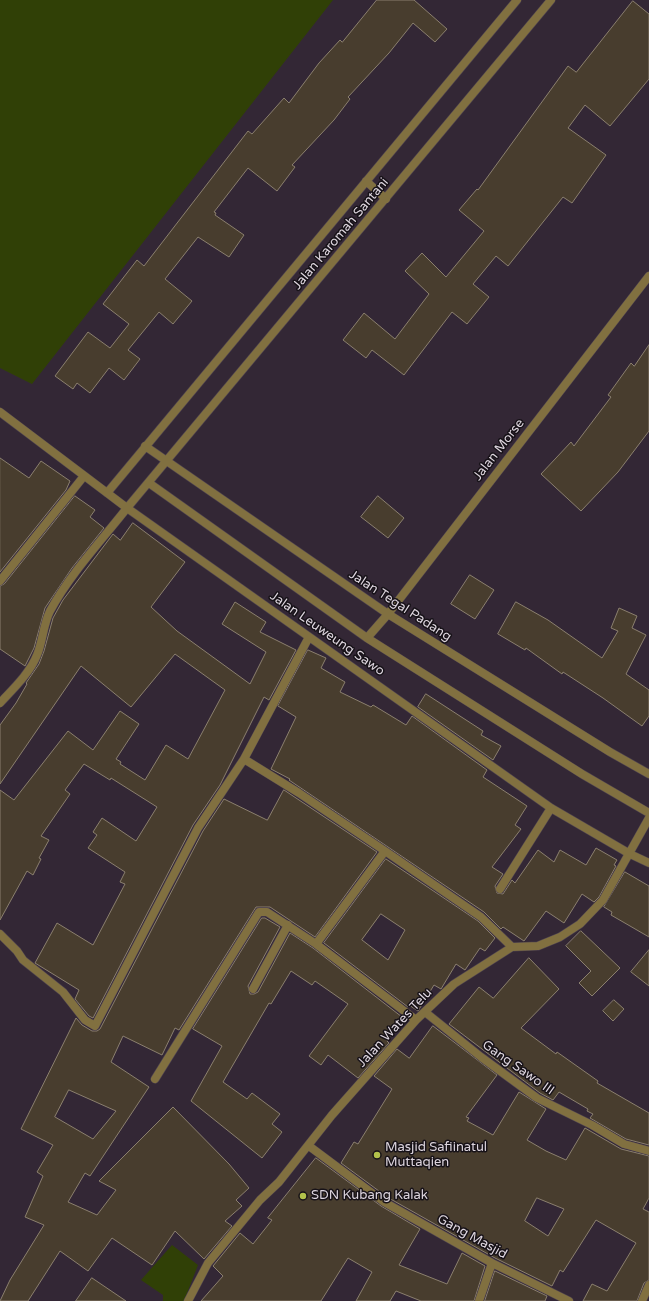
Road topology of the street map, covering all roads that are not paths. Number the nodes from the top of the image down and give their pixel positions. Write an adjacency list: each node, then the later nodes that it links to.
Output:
1 (517, 0): 3 (street, Jalan Karomah Santani)
2 (550, 0): 4 (street, Jalan Karomah Santani)
3 (366, 181): 4 (street); 7 (street, Jalan Karomah Santani)
4 (386, 199): 8 (street, Jalan Karomah Santani)
5 (649, 276): 14 (street, Jalan Morse)
6 (0, 412): 9 (street, Jalan Leuweung Sawo)
7 (145, 446): 8 (street, Jalan Tegal Padang); 11 (street, Jalan Karomah Santani)
8 (167, 461): 10 (street, Jalan Karomah Santani); 14 (street, Jalan Tegal Padang)
9 (84, 476): 11 (street, Jalan Leuweung Sawo); 13 (street)
10 (149, 483): 12 (street, Jalan Karomah Santani); 16 (street)
11 (107, 493): 12 (street, Jalan Leuweung Sawo)
12 (127, 508): 15 (street, Jalan Leuweung Sawo); 17 (street, Jalan Karomah Santani)
13 (0, 581)
14 (388, 614): 16 (street, Jalan Morse); 19 (street, Jalan Tegal Padang)
15 (309, 637): 18 (street); 20 (street, Jalan Leuweung Sawo)
16 (367, 638): 21 (street)
17 (0, 703)
18 (244, 758): 23 (street); 28 (street)
19 (649, 774)
20 (551, 808): 24 (street, Jalan Leuweung Sawo); 26 (street)
21 (649, 813)
22 (649, 818): 24 (street)
23 (385, 851): 29 (street); 30 (street)
24 (630, 854): 25 (street, Jalan Leuweung Sawo); 30 (street)
25 (649, 863)
26 (500, 889)
27 (288, 926): 29 (street); 31 (street); 34 (street)
28 (0, 934)
29 (316, 944): 33 (street)
30 (512, 947): 32 (street, Jalan Wates Telu)
31 (253, 989)
32 (425, 1012): 33 (street, Jalan Wates Telu); 36 (street, Gang Sawo III)
33 (416, 1020): 35 (street, Jalan Wates Telu)
34 (154, 1079)
35 (309, 1146): 37 (street, Gang Masjid); 39 (street, Jalan Wates Telu)
36 (649, 1150)
37 (492, 1263): 40 (street); 41 (street, Gang Masjid)
38 (649, 1285): 42 (street)
39 (188, 1301)
40 (479, 1301)
41 (569, 1301)
42 (642, 1301)

